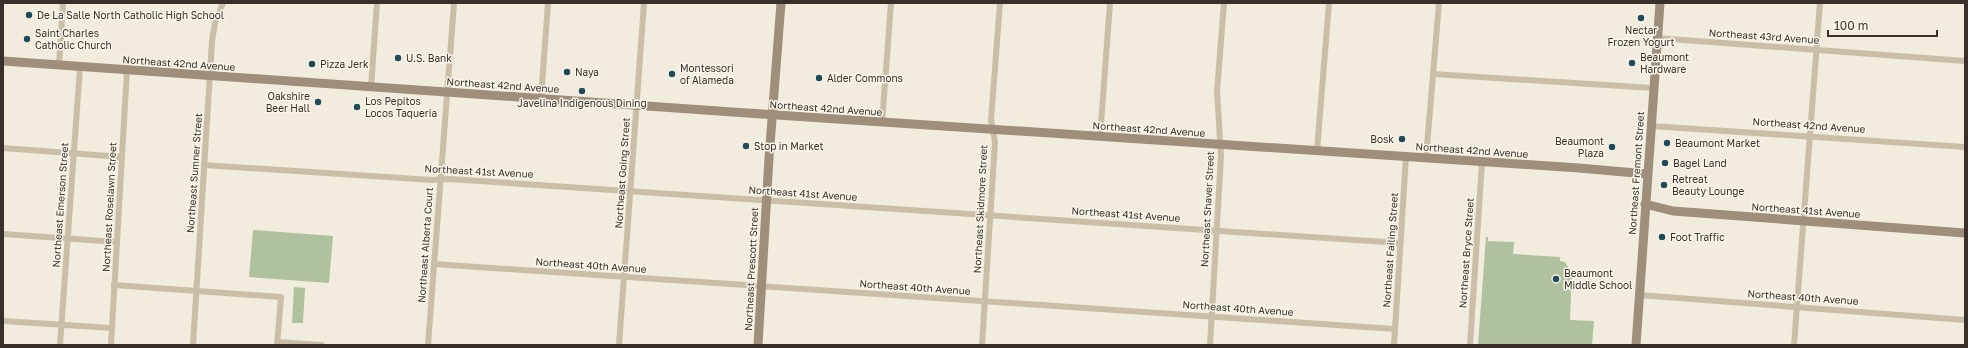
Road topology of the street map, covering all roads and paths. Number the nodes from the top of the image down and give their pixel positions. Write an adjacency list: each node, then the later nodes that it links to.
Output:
1 (63, 3): 20 (street)
2 (223, 3): 24 (street, Northeast Sumner Street)
3 (377, 3): 25 (street)
4 (454, 3): 27 (street, Northeast Alberta Court)
5 (548, 3): 28 (street)
6 (644, 3): 29 (street, Northeast Going Street)
7 (781, 3): 30 (street, Northeast Prescott Street)
8 (891, 3): 31 (street)
9 (1000, 3): 33 (street, Northeast Skidmore Street)
10 (1110, 3): 35 (street)
11 (1224, 3): 36 (street, Northeast Shaver Street)
12 (1329, 3): 39 (street)
13 (1439, 3): 23 (street)
14 (1660, 3): 16 (street, Northeast Fremont Street)
15 (1820, 3): 17 (street)
16 (1657, 38): 17 (street, Northeast 43rd Avenue); 26 (street, Northeast Fremont Street)
17 (1817, 50): 18 (street, Northeast 43rd Avenue); 34 (street)
18 (1965, 61)
19 (3, 62): 20 (street, Northeast 42nd Avenue)
20 (59, 65): 21 (street, Northeast 42nd Avenue)
21 (80, 67): 22 (street, Northeast 42nd Avenue); 40 (street, Northeast Emerson Street)
22 (127, 70): 24 (street, Northeast 42nd Avenue); 41 (street, Northeast Roselawn Street)
23 (1433, 74): 26 (street); 43 (street)
24 (210, 76): 25 (street, Northeast 42nd Avenue); 45 (street, Northeast Sumner Street)
25 (371, 87): 27 (street, Northeast 42nd Avenue)
26 (1654, 88): 32 (street, Northeast Fremont Street)
27 (446, 92): 28 (street, Northeast 42nd Avenue); 47 (street, Northeast Alberta Court)
28 (541, 99): 29 (street, Northeast 42nd Avenue)
29 (637, 106): 30 (street, Northeast 42nd Avenue); 48 (street, Northeast Going Street)
30 (773, 115): 31 (street, Northeast 42nd Avenue); 49 (street, Northeast Prescott Street)
31 (882, 122): 33 (street, Northeast 42nd Avenue)
32 (1651, 126): 34 (street, Northeast 42nd Avenue); 46 (street, Northeast Fremont Street)
33 (992, 129): 35 (street, Northeast 42nd Avenue); 51 (street, Northeast Skidmore Street)
34 (1810, 136): 37 (street, Northeast 42nd Avenue); 52 (street)
35 (1100, 137): 36 (street, Northeast 42nd Avenue)
36 (1220, 144): 39 (street, Northeast 42nd Avenue); 53 (street, Northeast Shaver Street)
37 (1965, 147)
38 (3, 148): 40 (street)
39 (1317, 151): 42 (street, Northeast 42nd Avenue)
40 (74, 153): 41 (street); 56 (street, Northeast Emerson Street)
41 (122, 157): 57 (street, Northeast Roselawn Street)
42 (1406, 157): 43 (street, Northeast 42nd Avenue); 58 (street, Northeast Failing Street)
43 (1426, 158): 44 (street, Northeast 42nd Avenue)
44 (1482, 162): 46 (street, Northeast 42nd Avenue); 84 (street, Northeast Bryce Street)
45 (204, 165): 47 (street, Northeast 41st Avenue); 63 (street, Northeast Sumner Street)
46 (1647, 174): 50 (street, Northeast Fremont Street)
47 (440, 179): 48 (street, Northeast 41st Avenue); 59 (street, Northeast Alberta Court)
48 (630, 192): 49 (street, Northeast 41st Avenue); 60 (street, Northeast Going Street)
49 (766, 201): 51 (street, Northeast 41st Avenue); 62 (street, Northeast Prescott Street)
50 (1645, 204): 52 (street, Northeast 41st Avenue); 64 (street, Northeast Fremont Street)
51 (990, 216): 53 (street, Northeast 41st Avenue); 65 (street, Northeast Skidmore Street)
52 (1804, 221): 54 (street, Northeast 41st Avenue); 66 (street)
53 (1217, 231): 58 (street, Northeast 41st Avenue); 67 (street, Northeast Shaver Street)
54 (1965, 233)
55 (3, 234): 56 (street)
56 (68, 238): 57 (street); 70 (street, Northeast Emerson Street)
57 (117, 242): 61 (street, Northeast Roselawn Street)
58 (1400, 243): 72 (street, Northeast Failing Street)
59 (434, 264): 60 (street, Northeast 40th Avenue); 78 (street, Northeast Alberta Court)
60 (624, 277): 62 (street, Northeast 40th Avenue); 79 (street, Northeast Going Street)
61 (114, 285): 63 (street); 71 (street, Northeast Roselawn Street)
62 (761, 287): 65 (street, Northeast 40th Avenue); 80 (street, Northeast Prescott Street)
63 (196, 291): 73 (street); 76 (street, Northeast Sumner Street)
64 (1639, 295): 66 (street, Northeast 40th Avenue); 85 (street, Northeast Fremont Street)
65 (985, 302): 67 (street, Northeast 40th Avenue); 81 (street, Northeast Skidmore Street)
66 (1797, 307): 68 (street, Northeast 40th Avenue); 86 (street)
67 (1212, 316): 72 (street, Northeast 40th Avenue); 82 (street, Northeast Shaver Street)
68 (1965, 320)
69 (3, 321): 70 (street)
70 (61, 325): 71 (street); 74 (street, Northeast Emerson Street)
71 (112, 328): 75 (street, Northeast Roselawn Street)
72 (1395, 329): 83 (street, Northeast Failing Street)
73 (277, 344): 77 (street)
74 (60, 345)
75 (111, 345)
76 (193, 345)
77 (322, 345)
78 (428, 345)
79 (619, 345)
80 (758, 345)
81 (982, 345)
82 (1210, 345)
83 (1394, 345)
84 (1470, 345)
85 (1636, 345)
86 (1794, 345)

